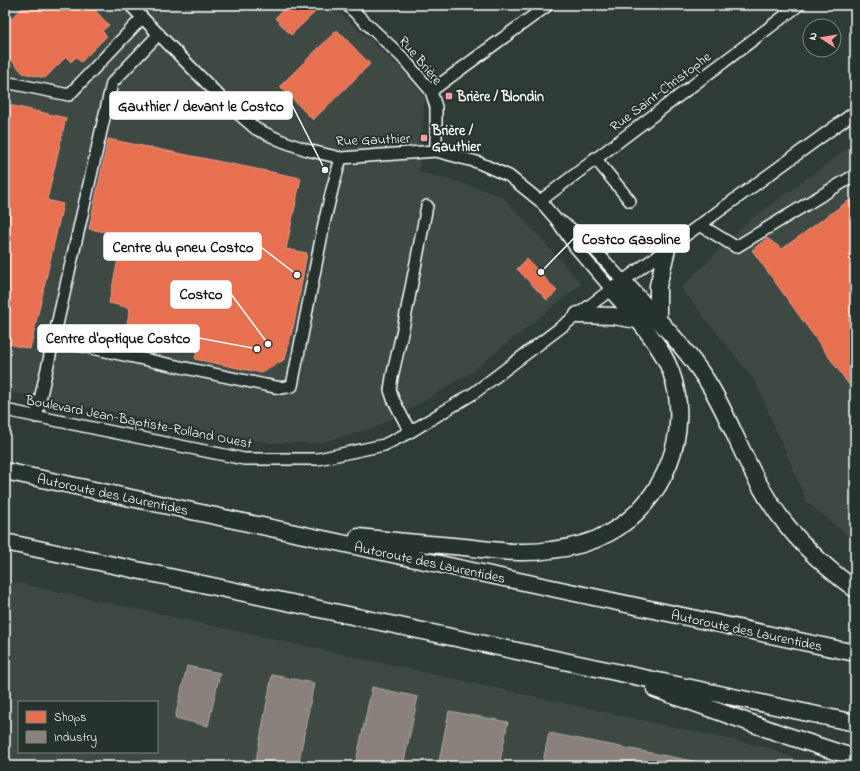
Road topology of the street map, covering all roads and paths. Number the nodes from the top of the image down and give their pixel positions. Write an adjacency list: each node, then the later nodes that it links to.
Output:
1 (130, 5): 5 (street, Rue Gauthier)
2 (347, 5): 8 (street, Rue Brière)
3 (548, 5): 8 (street)
4 (799, 5): 12 (street, Rue Saint-Christophe)
5 (142, 18): 6 (street, Rue Gauthier); 7 (street)
6 (159, 34): 11 (street, Rue Gauthier); 23 (street)
7 (5, 82)
8 (431, 91): 10 (street, Rue Brière)
9 (855, 112): 17 (street, Boulevard Jean-Baptiste-Rolland Ouest)
10 (436, 151): 11 (street, Rue Gauthier); 14 (street, Rue Gauthier)
11 (341, 158): 23 (street)
12 (595, 158): 14 (street, Rue Saint-Christophe); 15 (street)
13 (855, 175): 17 (street)
14 (540, 201): 19 (street, Rue Gauthier)
15 (630, 201)
16 (427, 206): 26 (street)
17 (700, 225): 18 (street, Boulevard Jean-Baptiste-Rolland Ouest)
18 (667, 249): 19 (street, Boulevard Jean-Baptiste-Rolland Ouest); 21 (highway)
19 (617, 285): 20 (street, Boulevard Jean-Baptiste-Rolland Ouest); 21 (highway); 22 (highway)
20 (578, 315): 22 (highway); 26 (street, Boulevard Jean-Baptiste-Rolland Ouest)
21 (658, 319): 30 (highway)
22 (637, 320): 28 (highway)
23 (54, 340): 25 (street)
24 (5, 410): 25 (street, Boulevard Jean-Baptiste-Rolland Ouest)
25 (36, 417): 26 (street, Boulevard Jean-Baptiste-Rolland Ouest)
26 (410, 432)
27 (5, 471): 28 (highway, Autoroute des Laurentides)
28 (285, 530): 31 (highway, Autoroute des Laurentides)
29 (5, 542): 32 (highway)
30 (855, 589)
31 (855, 653)
32 (593, 667): 33 (highway); 34 (highway)
33 (855, 723)
34 (855, 758)

